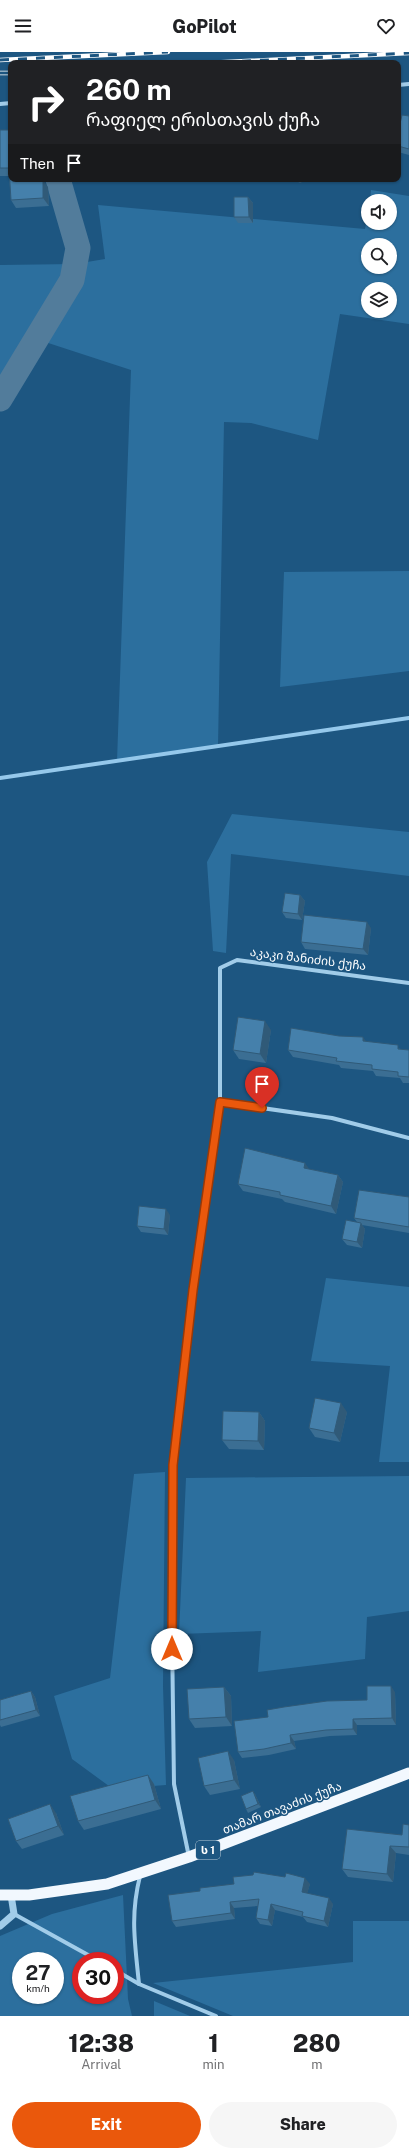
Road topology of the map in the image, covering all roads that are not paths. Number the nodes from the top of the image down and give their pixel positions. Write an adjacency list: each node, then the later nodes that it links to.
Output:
1 (409, 983): 2 (street, აკაკი შანიძის ქუჩა)
2 (220, 1102): 3 (street); 5 (street)
3 (409, 1138)
4 (409, 1773): 5 (highway, თამარ თავაძის ქუჩა / ს 1)
5 (189, 1857): 6 (highway, თამარ თავაძის ქუჩა / ს 1)
6 (140, 1873): 7 (highway, თამარ თავაძის ქუჩა / ს 1); 12 (street)
7 (6, 1895): 8 (street)
8 (14, 1914): 9 (street); 10 (street)
9 (0, 1926)
10 (82, 1952)
11 (124, 1975): 12 (street)
12 (140, 1984): 13 (street)
13 (216, 2016)

